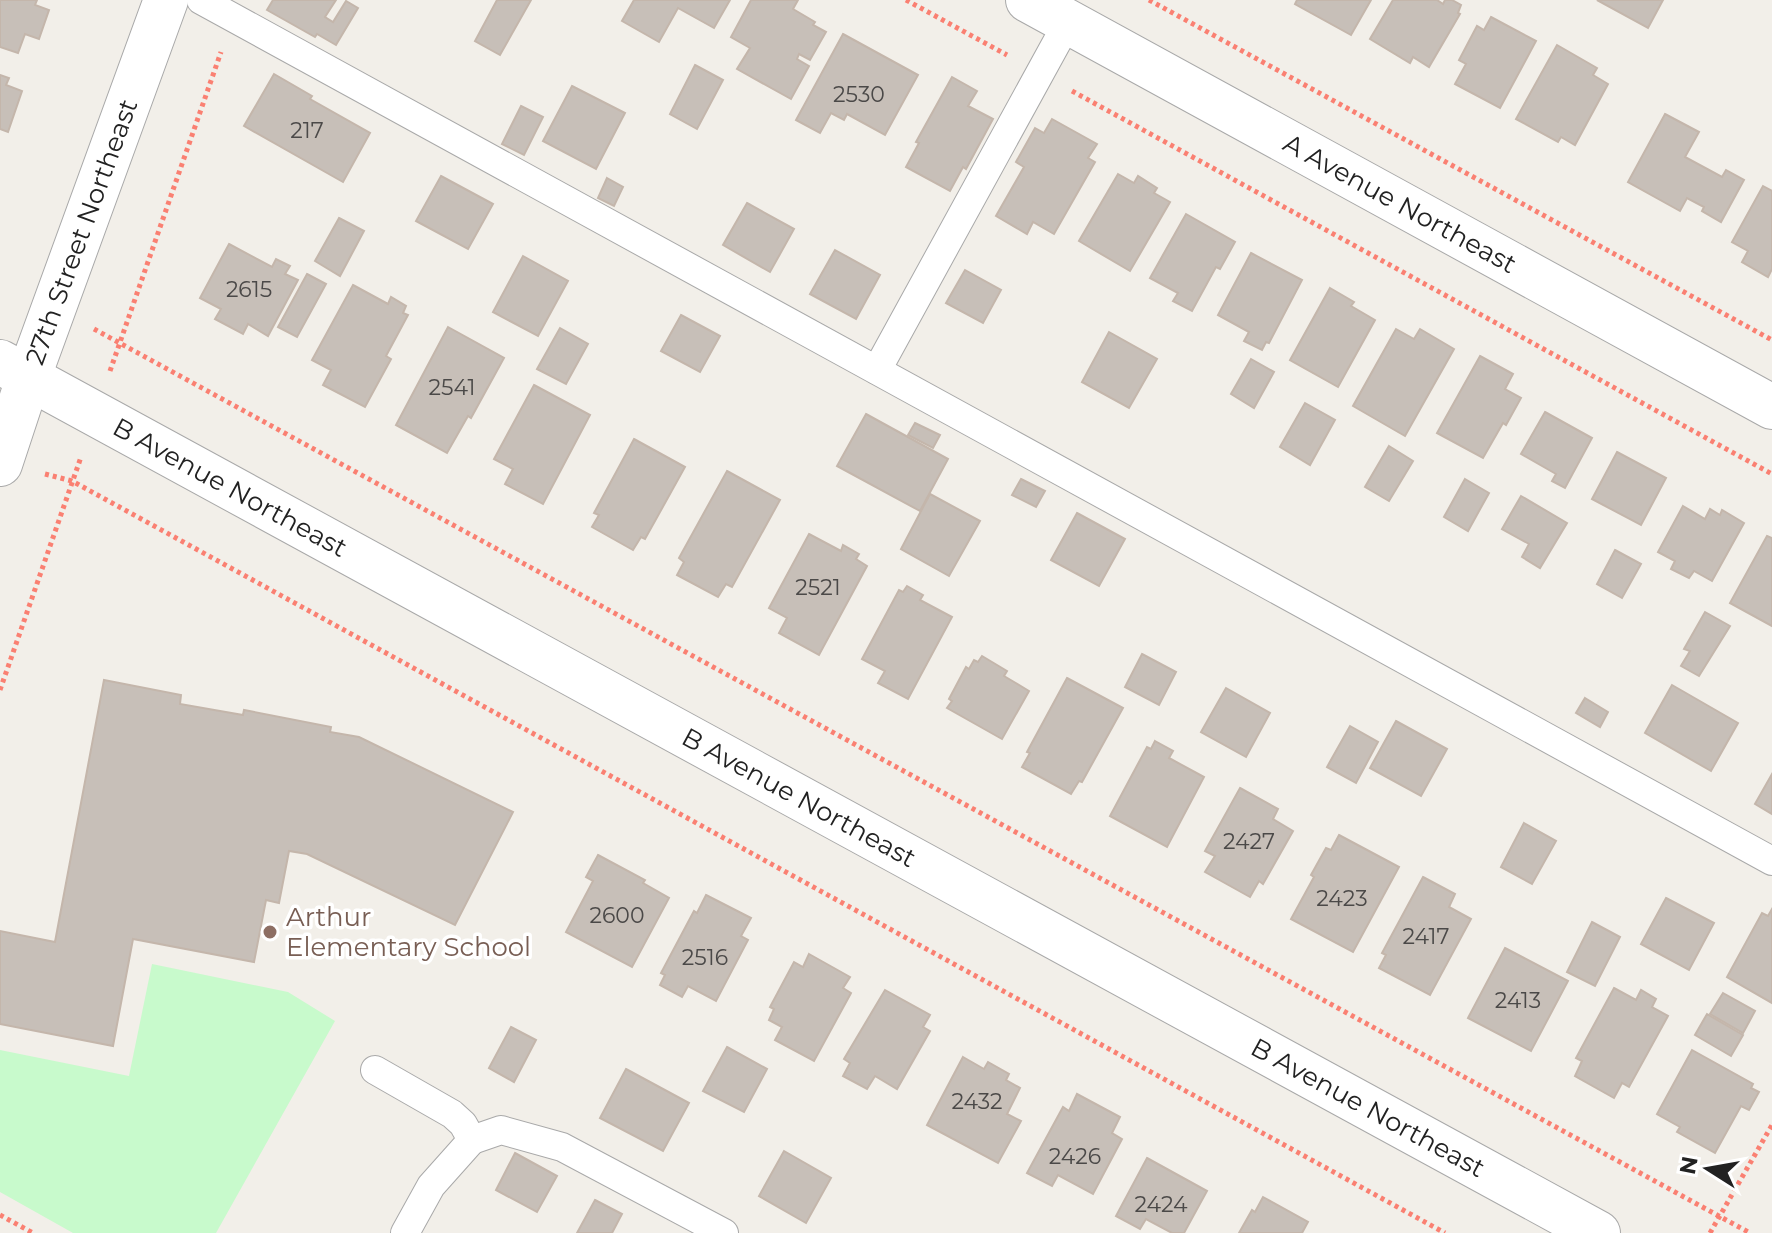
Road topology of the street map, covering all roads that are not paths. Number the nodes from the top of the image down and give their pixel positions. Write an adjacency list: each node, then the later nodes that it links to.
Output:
1 (166, 0): 5 (street, 27th Street Northeast)
2 (201, 0): 6 (lane)
3 (1028, 0): 4 (street, A Avenue Northeast)
4 (1068, 22): 6 (lane); 7 (street, A Avenue Northeast)
5 (14, 369): 8 (street, 27th Street Northeast); 14 (street, B Avenue Northeast)
6 (877, 370): 9 (lane)
7 (1772, 407)
8 (0, 464)
9 (1772, 861)
10 (375, 1070): 11 (lane)
11 (472, 1140): 12 (lane); 13 (lane)
12 (405, 1233)
13 (724, 1233)
14 (1598, 1233)

